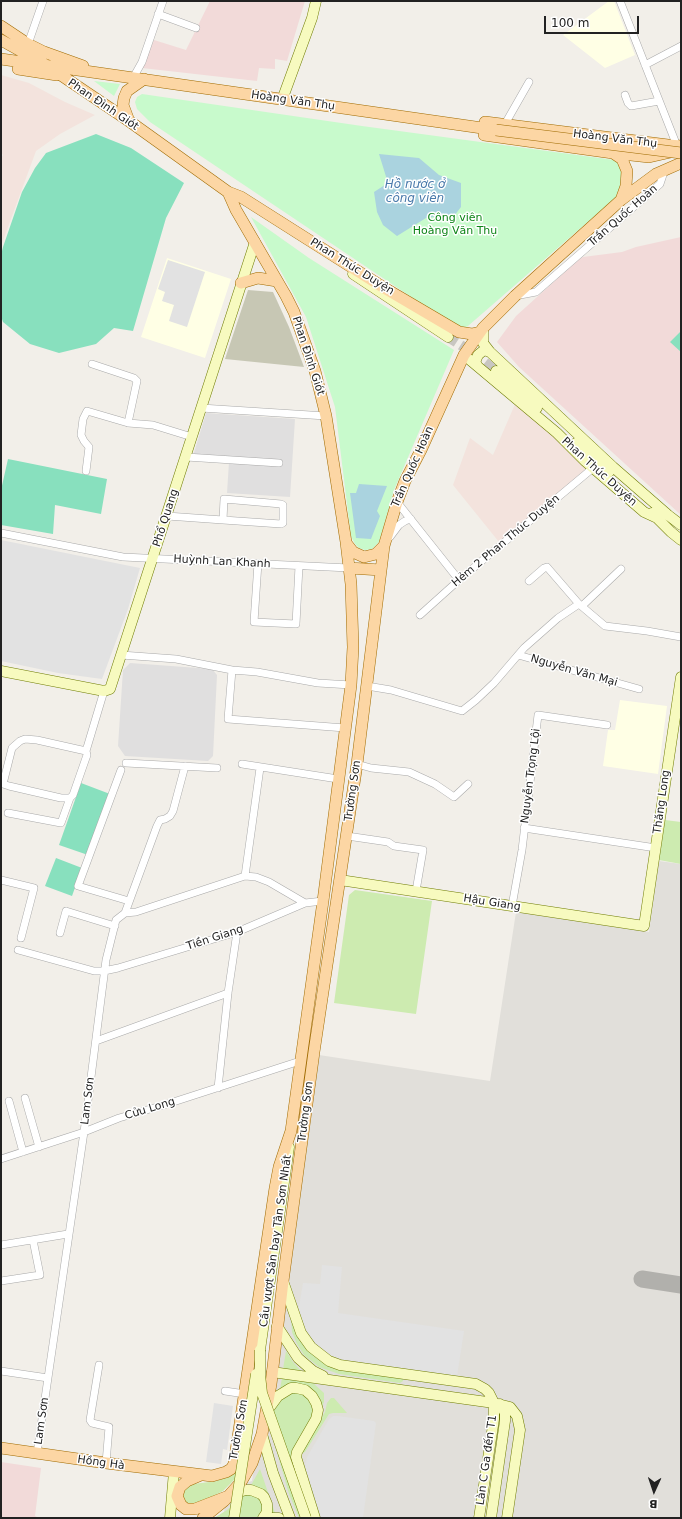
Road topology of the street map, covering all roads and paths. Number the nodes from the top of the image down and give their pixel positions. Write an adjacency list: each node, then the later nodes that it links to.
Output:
1 (43, 1): 9 (street)
2 (163, 1): 5 (street)
3 (316, 1): 21 (street)
4 (620, 1): 13 (street)
5 (158, 14): 7 (street); 17 (street)
6 (1, 26): 9 (main road)
7 (196, 28)
8 (1, 40): 12 (main road)
9 (28, 44): 15 (main road)
10 (681, 46): 13 (street)
11 (1, 59): 12 (main road)
12 (46, 65): 15 (main road); 16 (main road, Phan Đình Giót)
13 (645, 65): 22 (street)
14 (1, 66): 16 (main road)
15 (110, 75): 17 (main road, Hoàng Văn Thụ)
16 (61, 76): 23 (main road, Phan Đình Giót)
17 (133, 78): 18 (main road, Hoàng Văn Thụ)
18 (144, 79): 21 (main road, Hoàng Văn Thụ); 23 (main road)
19 (529, 82): 25 (street)
20 (625, 95): 22 (street)
21 (282, 100): 24 (main road, Hoàng Văn Thụ)
22 (659, 101): 26 (street)
23 (129, 121): 29 (main road, Phan Đình Giót)
24 (453, 125): 25 (main road, Hoàng Văn Thụ); 27 (main road, Hoàng Văn Thụ)
25 (500, 127): 26 (main road, Hoàng Văn Thụ, bridge)
26 (680, 148): 27 (main road, Hoàng Văn Thụ)
27 (613, 153): 30 (main road)
28 (675, 166): 30 (main road, Trần Quốc Hoàn); 35 (street, Trần Quốc Hoàn)
29 (228, 192): 31 (main road, Phan Thúc Duyện); 32 (main road, Phan Đình Giót)
30 (621, 200): 35 (main road, Trần Quốc Hoàn)
31 (281, 223): 36 (main road, Phan Thúc Duyện); 37 (street)
32 (254, 242): 33 (main road, Phan Đình Giót); 34 (street, Phổ Quang)
33 (277, 281): 34 (main road); 44 (main road, Phan Đình Giót)
34 (241, 283): 43 (street, Phổ Quang)
35 (515, 296): 36 (main road, Trần Quốc Hoàn)
36 (481, 330): 38 (street, Phan Thúc Duyện); 39 (main road, Trần Quốc Hoàn)
37 (448, 337)
38 (490, 352): 41 (street); 56 (street, Phan Thúc Duyện)
39 (464, 355): 41 (street, Phan Thúc Duyện); 51 (main road, Trần Quốc Hoàn)
40 (92, 364): 45 (street)
41 (477, 365): 49 (street, Phan Thúc Duyện)
42 (496, 371): 53 (street)
43 (202, 408): 44 (street); 46 (street, Phổ Quang)
44 (326, 416): 59 (main road, Phan Đình Giót)
45 (128, 423): 46 (street); 50 (street)
46 (192, 437): 47 (street, Phổ Quang)
47 (186, 457): 48 (street); 52 (street, Phổ Quang)
48 (279, 463)
49 (593, 468): 53 (street, Phan Thúc Duyện); 67 (street, Hẻm 2 Phan Thúc Duyện)
50 (86, 472)
51 (397, 502): 54 (street); 60 (main road, Trần Quốc Hoàn)
52 (167, 516): 55 (street); 61 (street, Phổ Quang)
53 (657, 518): 58 (street, Phan Thúc Duyện)
54 (411, 519): 60 (street); 67 (street)
55 (223, 520): 55 (street)
56 (681, 525)
57 (1, 533): 61 (street, Huỳnh Lan Khanh)
58 (681, 540)
59 (346, 542): 60 (main road); 64 (main road, Phan Đình Giót)
60 (384, 546): 66 (main road, Trần Quốc Hoàn)
61 (154, 558): 62 (street, Huỳnh Lan Khanh); 72 (street, Phổ Quang)
62 (258, 563): 63 (street, Huỳnh Lan Khanh); 63 (street)
63 (299, 566): 64 (street, Huỳnh Lan Khanh)
64 (349, 568): 66 (main road); 77 (main road, Phan Đình Giót)
65 (621, 569): 69 (street)
66 (381, 570): 78 (main road, Trần Quốc Hoàn)
67 (459, 580): 70 (street, Hẻm 2 Phan Thúc Duyện)
68 (529, 581): 69 (street)
69 (580, 605): 71 (street); 73 (street)
70 (420, 615)
71 (681, 637)
72 (122, 655): 74 (street); 80 (street, Phổ Quang)
73 (518, 655): 78 (street, Nguyễn Văn Mại); 79 (street, Nguyễn Văn Mại)
74 (232, 670): 77 (street); 82 (street)
75 (1, 671): 80 (street)
76 (681, 677): 98 (street, Thăng Long)
77 (351, 685): 82 (main road, Trường Sơn)
78 (367, 686): 86 (main road, Trường Sơn)
79 (639, 689)
80 (104, 690): 83 (street)
81 (607, 725): 96 (street, Nguyễn Trọng Lội)
82 (345, 728): 91 (main road, Trường Sơn)
83 (86, 751): 92 (street); 94 (street)
84 (126, 763): 87 (street)
85 (242, 764): 89 (street)
86 (357, 764): 93 (street); 97 (main road, Trường Sơn)
87 (185, 766): 88 (street); 103 (street, Lam Sơn)
88 (217, 768)
89 (260, 768): 91 (street); 99 (street)
90 (122, 770): 103 (street)
91 (338, 779): 104 (main road, Trường Sơn)
92 (2, 784): 94 (street)
93 (468, 784)
94 (70, 798): 95 (street)
95 (8, 812)
96 (524, 828): 98 (street); 106 (street, Nguyễn Trọng Lội)
97 (347, 836): 101 (main road, Trường Sơn); 102 (street)
98 (656, 848): 109 (street, Thăng Long)
99 (246, 876): 105 (street); 107 (street)
100 (1, 880): 112 (street)
101 (340, 880): 102 (street, Hậu Giang); 130 (main road, Trường Sơn)
102 (416, 892): 106 (street, Hậu Giang)
103 (128, 901): 107 (street, Lam Sơn)
104 (323, 901): 105 (street, Tiền Giang); 117 (main road, Trường Sơn)
105 (305, 903): 110 (street, Tiền Giang)
106 (512, 906): 109 (street, Hậu Giang)
107 (124, 913): 108 (street, Lam Sơn)
108 (115, 926): 111 (street); 114 (street, Lam Sơn)
109 (644, 926)
110 (237, 932): 114 (street, Tiền Giang); 115 (street)
111 (60, 933)
112 (21, 938)
113 (18, 950): 114 (street)
114 (104, 971): 116 (street, Lam Sơn)
115 (228, 993): 116 (street); 118 (street)
116 (96, 1041): 122 (street, Lam Sơn)
117 (300, 1061): 118 (street, Cửu Long); 121 (main road, Trường Sơn)
118 (218, 1088): 122 (street, Cửu Long)
119 (25, 1098): 123 (street)
120 (9, 1101): 124 (street)
121 (291, 1131): 132 (street, Cầu vượt Sân bay Tân Sơn Nhất); 132 (main road, Trường Sơn)
122 (84, 1132): 123 (street, Cửu Long); 126 (street, Lam Sơn)
123 (39, 1147): 124 (street, Cửu Long)
124 (23, 1152): 125 (street, Cửu Long)
125 (1, 1159)
126 (68, 1234): 127 (street); 138 (street, Lam Sơn)
127 (33, 1240): 128 (street); 129 (street)
128 (1, 1245)
129 (1, 1281)
130 (283, 1281): 131 (main road, Trường Sơn); 142 (street)
131 (277, 1326): 133 (main road, Trường Sơn); 139 (street)
132 (256, 1351): 133 (main road); 135 (main road, Trường Sơn); 153 (street, bridge); 158 (street, bridge)
133 (274, 1354): 137 (main road, Trường Sơn)
134 (99, 1365): 147 (street)
135 (249, 1370): 137 (main road); 141 (main road, Trường Sơn)
136 (1, 1371): 138 (street)
137 (272, 1372): 139 (street); 143 (main road, Trường Sơn)
138 (48, 1378): 146 (street, Lam Sơn)
139 (333, 1380): 142 (street)
140 (225, 1391): 141 (street)
141 (245, 1394): 149 (main road, Trường Sơn)
142 (497, 1403): 160 (street, Làn C Ga đến T1); 161 (street); 162 (street)
143 (265, 1414): 144 (main road, Trường Sơn); 159 (street)
144 (262, 1434): 150 (main road, Trường Sơn); 157 (street)
145 (1, 1448): 146 (main road, Hồng Hà)
146 (37, 1453): 147 (main road, Hồng Hà)
147 (106, 1463): 148 (main road, Hồng Hà)
148 (174, 1472): 149 (main road, Hồng Hà); 151 (street)
149 (202, 1475): 150 (main road, Trường Sơn)
150 (231, 1495): 152 (main road); 154 (street)
151 (170, 1518)
152 (203, 1518)
153 (234, 1518)
154 (263, 1518)
155 (268, 1518): 156 (street)
156 (280, 1518)
157 (290, 1518)
158 (306, 1518)
159 (315, 1518)
160 (480, 1518)
161 (491, 1518)
162 (507, 1518)

